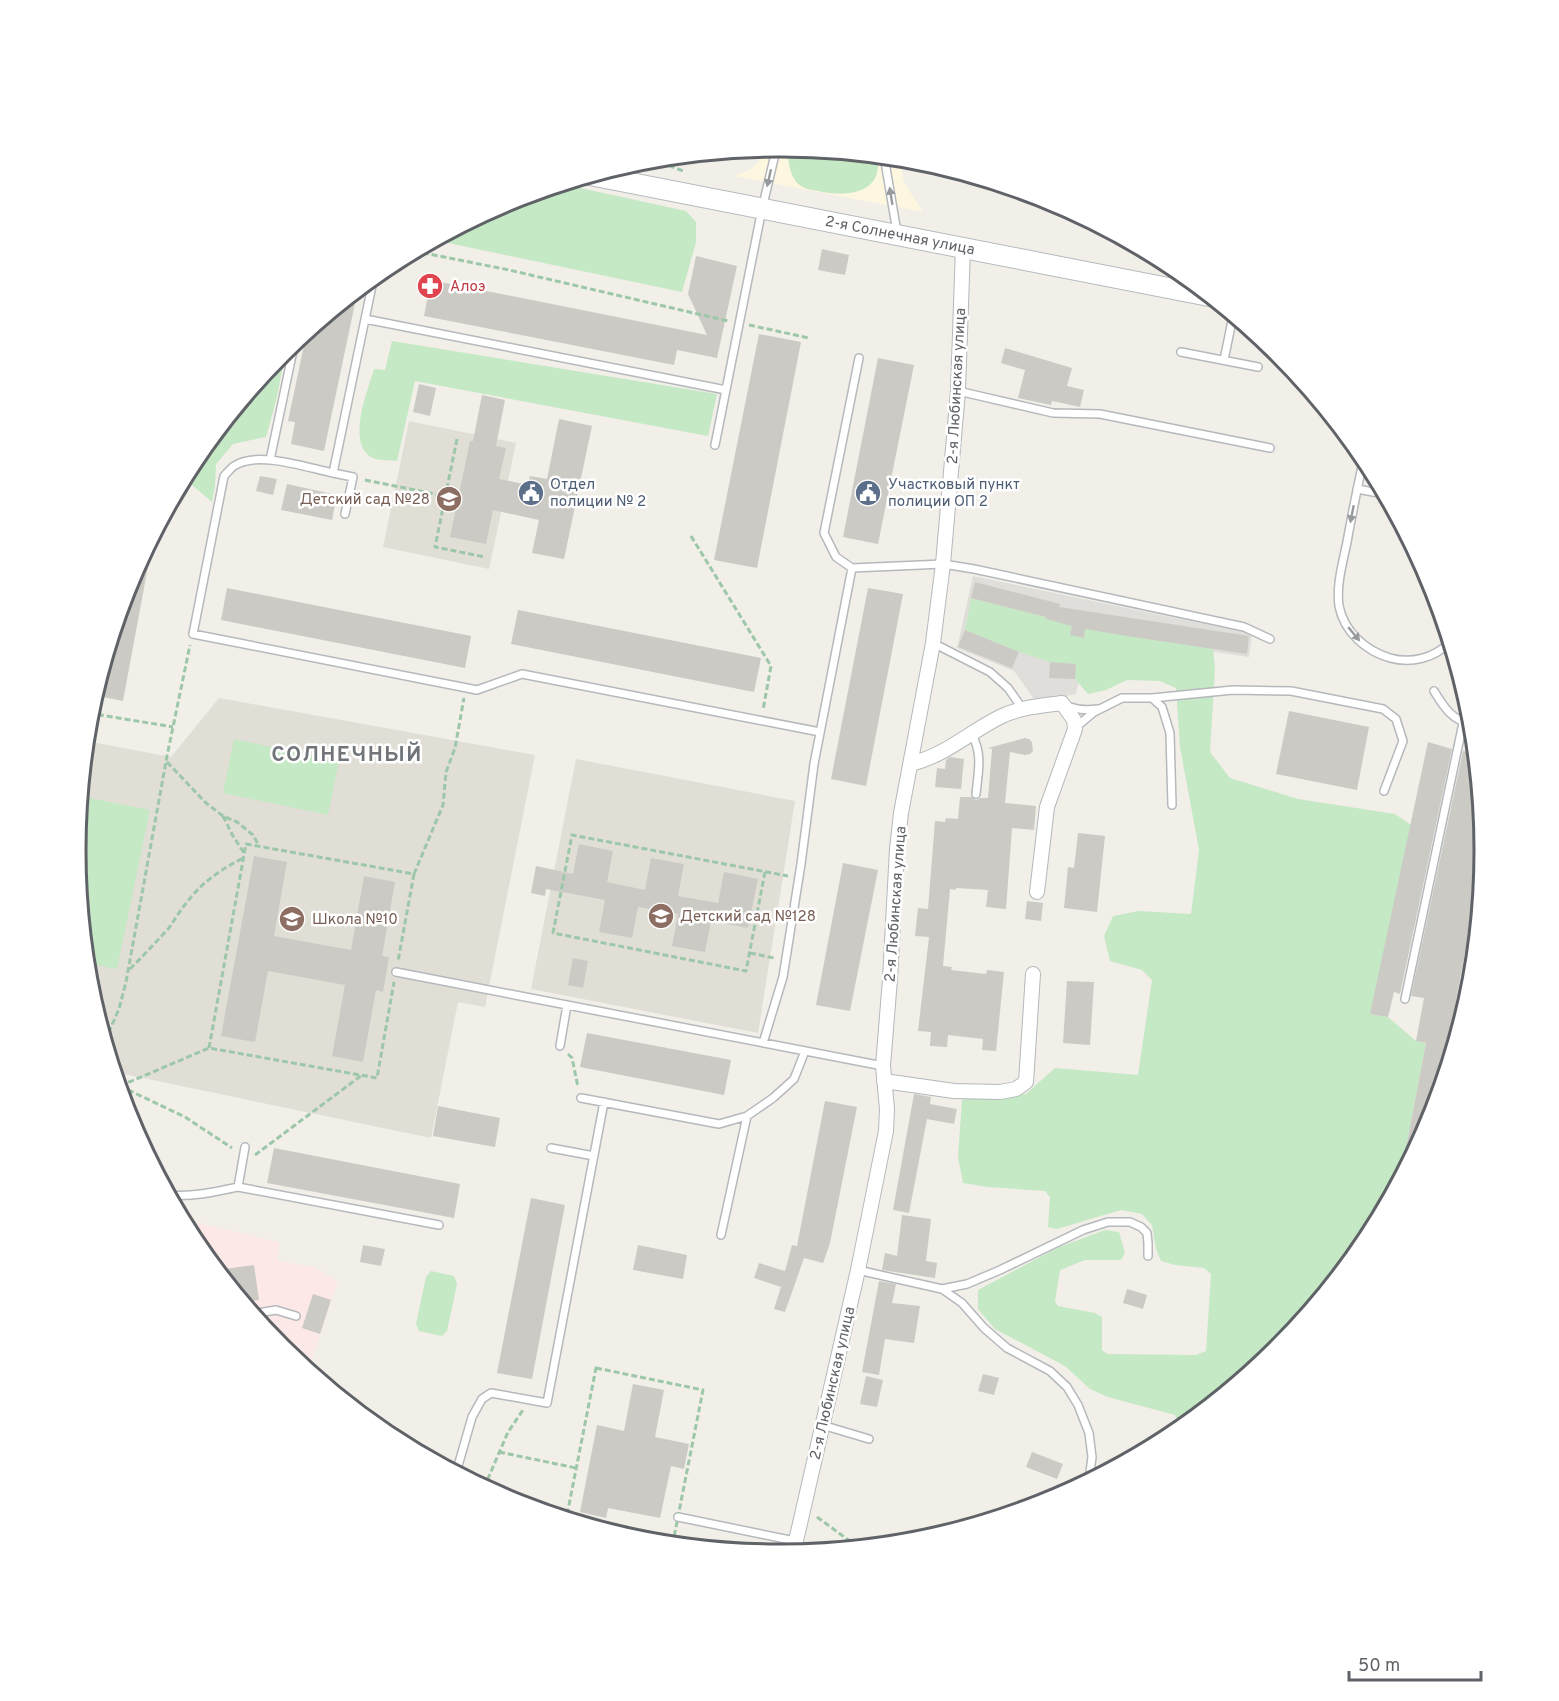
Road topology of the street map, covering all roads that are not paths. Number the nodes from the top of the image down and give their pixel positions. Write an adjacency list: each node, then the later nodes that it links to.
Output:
1 (775, 156): 4 (lane, one-way to 4)
2 (885, 165): 5 (lane, one-way to 2)
3 (607, 178): 4 (main road, 2-я Солнечная улица)
4 (762, 209): 5 (main road, 2-я Солнечная улица); 16 (lane)
5 (897, 235): 6 (main road, 2-я Солнечная улица)
6 (963, 247): 8 (main road, 2-я Солнечная улица); 17 (street, 2-я Любинская улица)
7 (371, 290): 9 (lane)
8 (1192, 293)
9 (365, 319): 16 (lane); 22 (lane)
10 (1231, 324): 14 (lane)
11 (1181, 352): 14 (lane)
12 (292, 358): 20 (lane)
13 (859, 358): 27 (lane)
14 (1224, 360): 15 (lane)
15 (1258, 367)
16 (726, 390): 18 (lane)
17 (958, 391): 19 (lane); 26 (street, 2-я Любинская улица)
18 (715, 445)
19 (1270, 448)
20 (270, 460): 22 (lane); 39 (lane)
21 (1361, 471): 23 (lane)
22 (333, 473): 25 (lane)
23 (1357, 489): 24 (lane); 30 (lane, one-way to 30)
24 (1374, 492)
25 (345, 514)
26 (943, 564): 27 (lane); 28 (lane); 29 (street, 2-я Любинская улица)
27 (852, 568): 39 (lane)
28 (1270, 639)
29 (933, 643): 34 (lane); 41 (street, 2-я Любинская улица)
30 (1443, 649)
31 (1434, 691): 36 (lane)
32 (1152, 698): 35 (lane); 42 (lane); 44 (lane)
33 (1062, 703): 34 (street); 35 (lane); 38 (street)
34 (1022, 708): 40 (street)
35 (1103, 708): 38 (lane)
36 (1461, 722)
37 (1462, 727): 48 (lane)
38 (1075, 729): 45 (street)
39 (820, 732): 50 (lane)
40 (972, 735): 41 (street); 43 (lane)
41 (911, 764): 53 (street, 2-я Любинская улица)
42 (1384, 791)
43 (976, 794)
44 (1172, 805)
45 (1037, 892)
46 (396, 972): 49 (lane)
47 (1032, 974): 54 (street)
48 (1405, 999)
49 (567, 1005): 50 (lane); 51 (lane)
50 (763, 1043): 52 (lane)
51 (560, 1046)
52 (805, 1051): 53 (lane); 57 (lane)
53 (883, 1066): 54 (street, 2-я Любинская улица)
54 (884, 1081): 66 (street, 2-я Любинская улица)
55 (581, 1098): 56 (lane)
56 (604, 1102): 57 (lane); 60 (lane)
57 (747, 1116): 64 (lane)
58 (245, 1147): 61 (lane)
59 (551, 1148): 60 (lane)
60 (594, 1156): 72 (lane)
61 (238, 1187): 62 (lane); 63 (lane)
62 (177, 1196)
63 (439, 1225)
64 (720, 1235)
65 (1148, 1256): 67 (lane)
66 (858, 1270): 67 (lane); 70 (street, 2-я Любинская улица)
67 (942, 1289): 73 (lane)
68 (262, 1312): 69 (lane)
69 (296, 1316)
70 (822, 1425): 71 (lane); 76 (street, 2-я Любинская улица)
71 (869, 1439)
72 (458, 1465)
73 (1090, 1471)
74 (678, 1517): 75 (lane)
75 (782, 1544)
76 (795, 1544)

